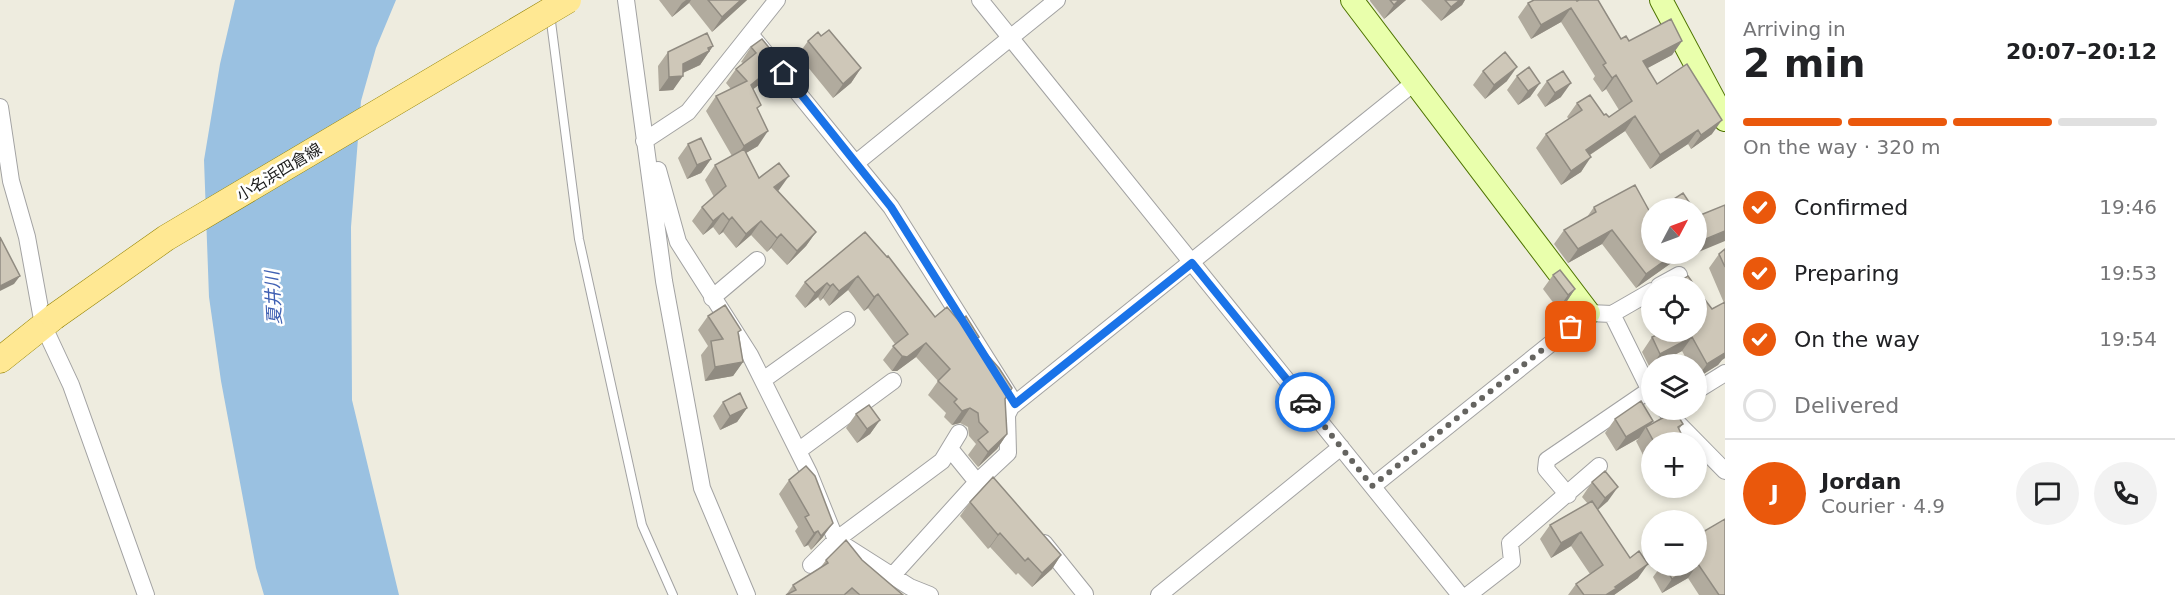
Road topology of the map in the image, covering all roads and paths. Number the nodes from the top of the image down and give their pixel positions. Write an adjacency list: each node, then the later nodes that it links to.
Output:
1 (548, 0): 46 (lane)
2 (568, 0): 22 (main road, 小名浜四倉線, bridge)
3 (626, 0): 14 (street)
4 (777, 0): 9 (street)
5 (980, 0): 10 (street)
6 (1057, 0): 10 (street)
7 (1352, 0): 11 (street)
8 (1663, 1): 13 (street)
9 (750, 34): 14 (street); 15 (street)
10 (1011, 38): 15 (street); 17 (street)
11 (1415, 82): 17 (street); 20 (street)
12 (0, 107): 22 (street)
13 (1725, 120)
14 (645, 148): 19 (street); 47 (street)
15 (856, 163): 30 (street)
16 (757, 260): 19 (street)
17 (1192, 263): 30 (street); 33 (street)
18 (1641, 296): 20 (street)
19 (712, 298): 26 (street)
20 (1601, 313): 25 (street); 39 (street)
21 (847, 320): 26 (street)
22 (49, 321): 23 (main road, 小名浜四倉線); 45 (street)
23 (0, 360)
24 (1725, 373): 28 (street)
25 (1641, 378)
26 (762, 380): 35 (street)
27 (893, 381): 35 (street)
28 (1707, 384)
29 (1641, 399): 40 (street)
30 (1015, 404): 38 (street)
31 (1676, 420): 37 (street)
32 (959, 433): 34 (street)
33 (1341, 447): 39 (street); 50 (street)
34 (951, 450): 38 (street); 42 (street)
35 (798, 451): 42 (street)
36 (1599, 466): 40 (street)
37 (1725, 471)
38 (986, 479): 44 (street)
39 (1372, 486): 51 (street)
40 (1568, 495): 52 (street)
41 (1032, 529): 49 (street)
42 (836, 540): 43 (street); 44 (street)
43 (811, 565)
44 (892, 575): 48 (street)
45 (146, 595)
46 (673, 595)
47 (747, 595)
48 (930, 595)
49 (1085, 595)
50 (1159, 595)
51 (1460, 595)
52 (1468, 595)

